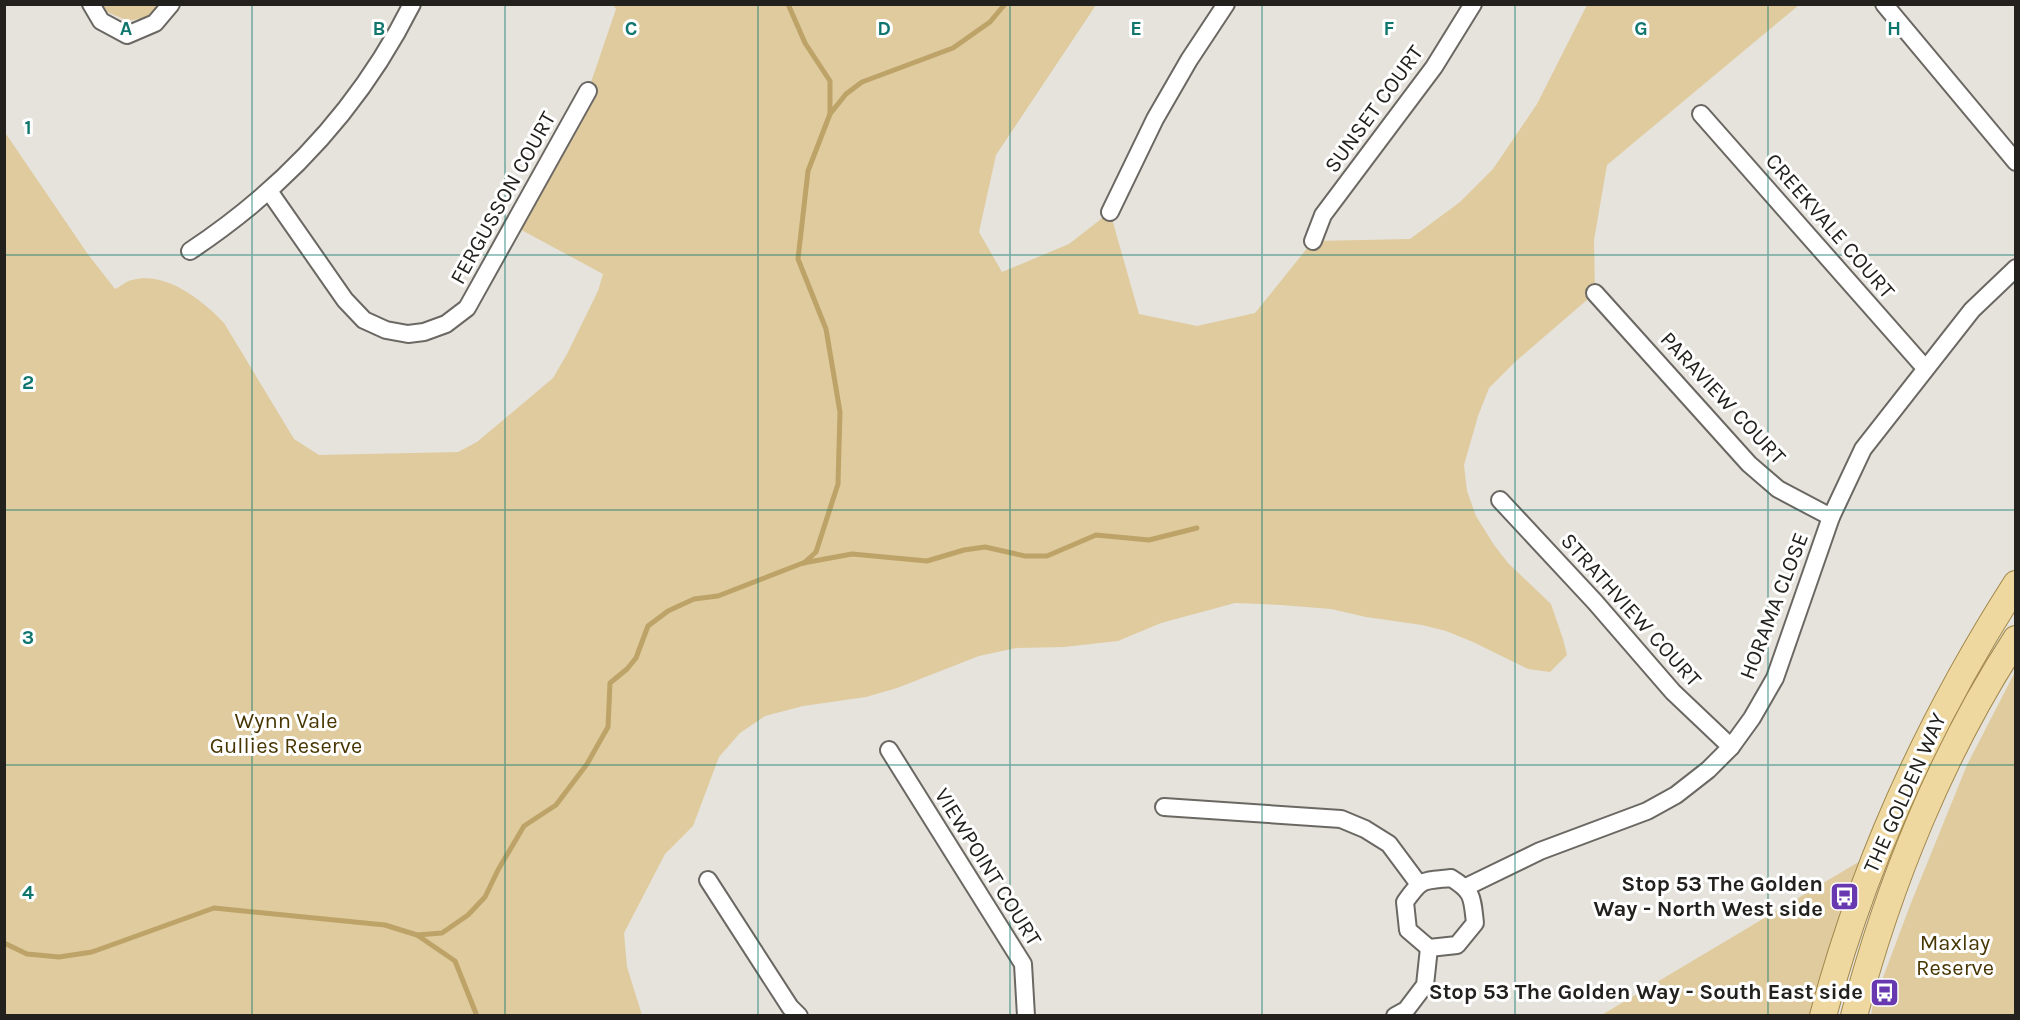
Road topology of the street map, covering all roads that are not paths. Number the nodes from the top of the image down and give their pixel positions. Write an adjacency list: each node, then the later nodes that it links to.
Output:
1 (91, 4): 2 (street)
2 (171, 4)
3 (412, 4): 10 (street)
4 (1226, 4): 11 (street)
5 (1473, 4): 12 (street, SUNSET COURT)
6 (1884, 4): 9 (street)
7 (588, 91): 10 (street, FERGUSSON COURT)
8 (1701, 114): 16 (street, CREEKVALE COURT)
9 (2016, 162)
10 (269, 191): 13 (street)
11 (1110, 212)
12 (1313, 241)
13 (190, 251)
14 (2016, 268): 16 (street, HORAMA CLOSE)
15 (1595, 293): 18 (street, PARAVIEW COURT)
16 (1925, 368): 18 (street, HORAMA CLOSE)
17 (1500, 500): 21 (street, STRATHVIEW COURT)
18 (1831, 517): 21 (street, HORAMA CLOSE)
19 (2016, 584): 31 (main road, THE GOLDEN WAY)
20 (2016, 639): 32 (main road, THE GOLDEN WAY)
21 (1731, 747): 26 (street, HORAMA CLOSE)
22 (889, 750): 29 (street, VIEWPOINT COURT)
23 (1164, 807): 25 (street)
24 (708, 880): 28 (street)
25 (1418, 884): 26 (street); 27 (street)
26 (1466, 887): 27 (street)
27 (1429, 948): 30 (street)
28 (799, 1016)
29 (1026, 1016)
30 (1395, 1016)
31 (1823, 1016)
32 (1854, 1016)

